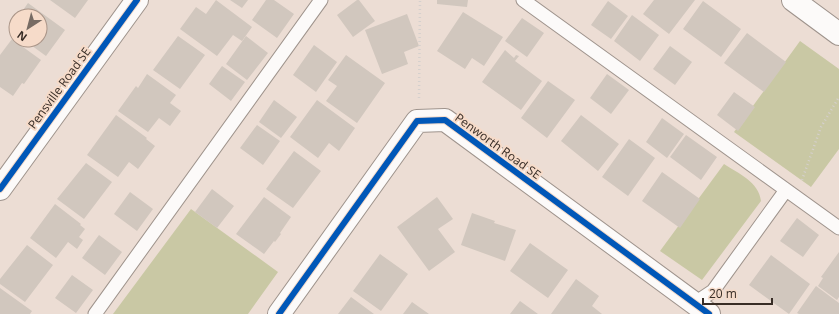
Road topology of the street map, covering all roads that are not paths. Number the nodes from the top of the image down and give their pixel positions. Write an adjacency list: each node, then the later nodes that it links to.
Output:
1 (137, 0): 6 (street, Pensville Road SE)
2 (321, 0): 10 (lane)
3 (523, 0): 7 (lane)
4 (793, 0): 5 (street)
5 (839, 34)
6 (0, 189)
7 (786, 190): 8 (lane); 9 (lane)
8 (839, 228)
9 (697, 310): 11 (street, Penworth Road SE)
10 (95, 314)
11 (279, 314)

